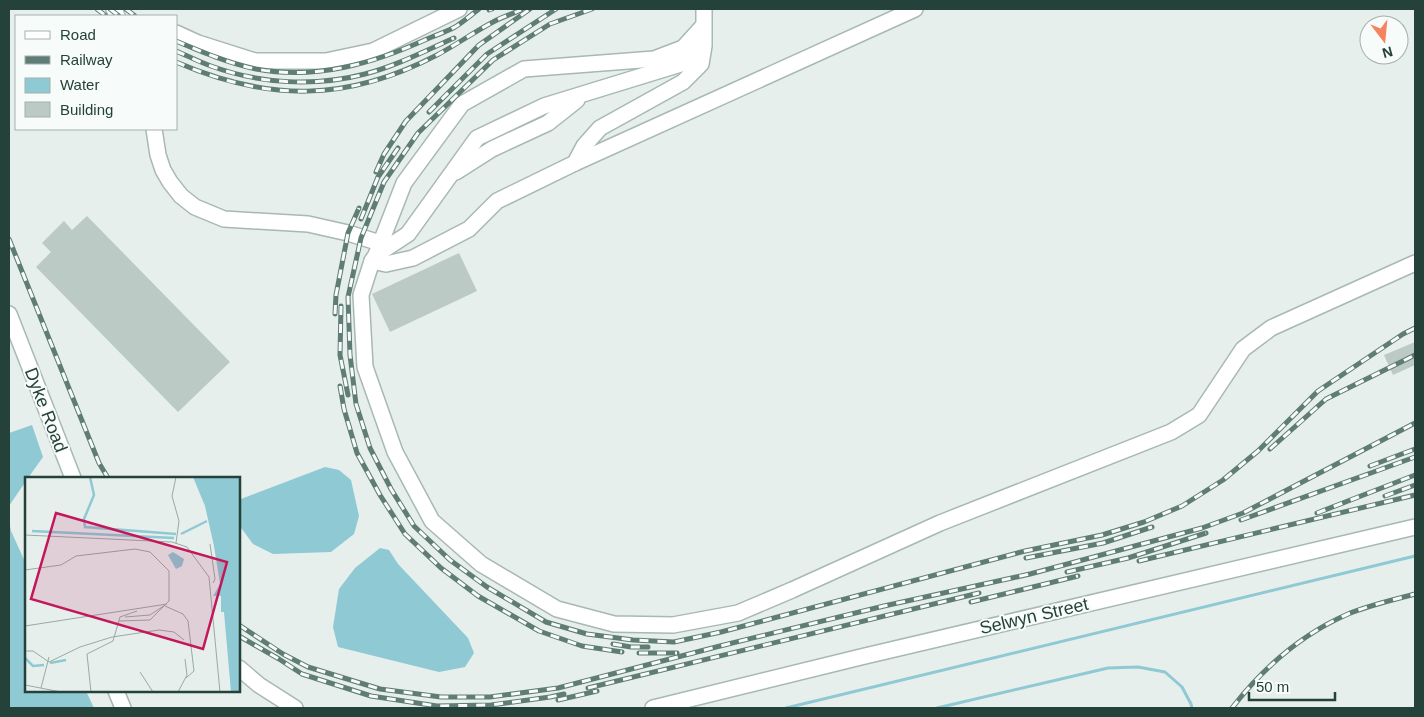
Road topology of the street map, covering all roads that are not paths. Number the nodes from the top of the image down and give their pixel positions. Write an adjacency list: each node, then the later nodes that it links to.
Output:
1 (459, 9): 5 (street)
2 (704, 9): 4 (street)
3 (916, 9): 7 (street)
4 (703, 31): 7 (street); 8 (street); 8 (street)
5 (178, 34)
6 (154, 130): 8 (street)
7 (575, 163): 8 (street)
8 (376, 253): 9 (street)
9 (1415, 263)
10 (9, 314): 11 (street, Dyke Road)
11 (73, 477)
12 (1415, 527): 17 (street, Selwyn Street)
13 (240, 669): 16 (street)
14 (116, 692): 15 (street)
15 (123, 708)
16 (295, 708)
17 (654, 708)

